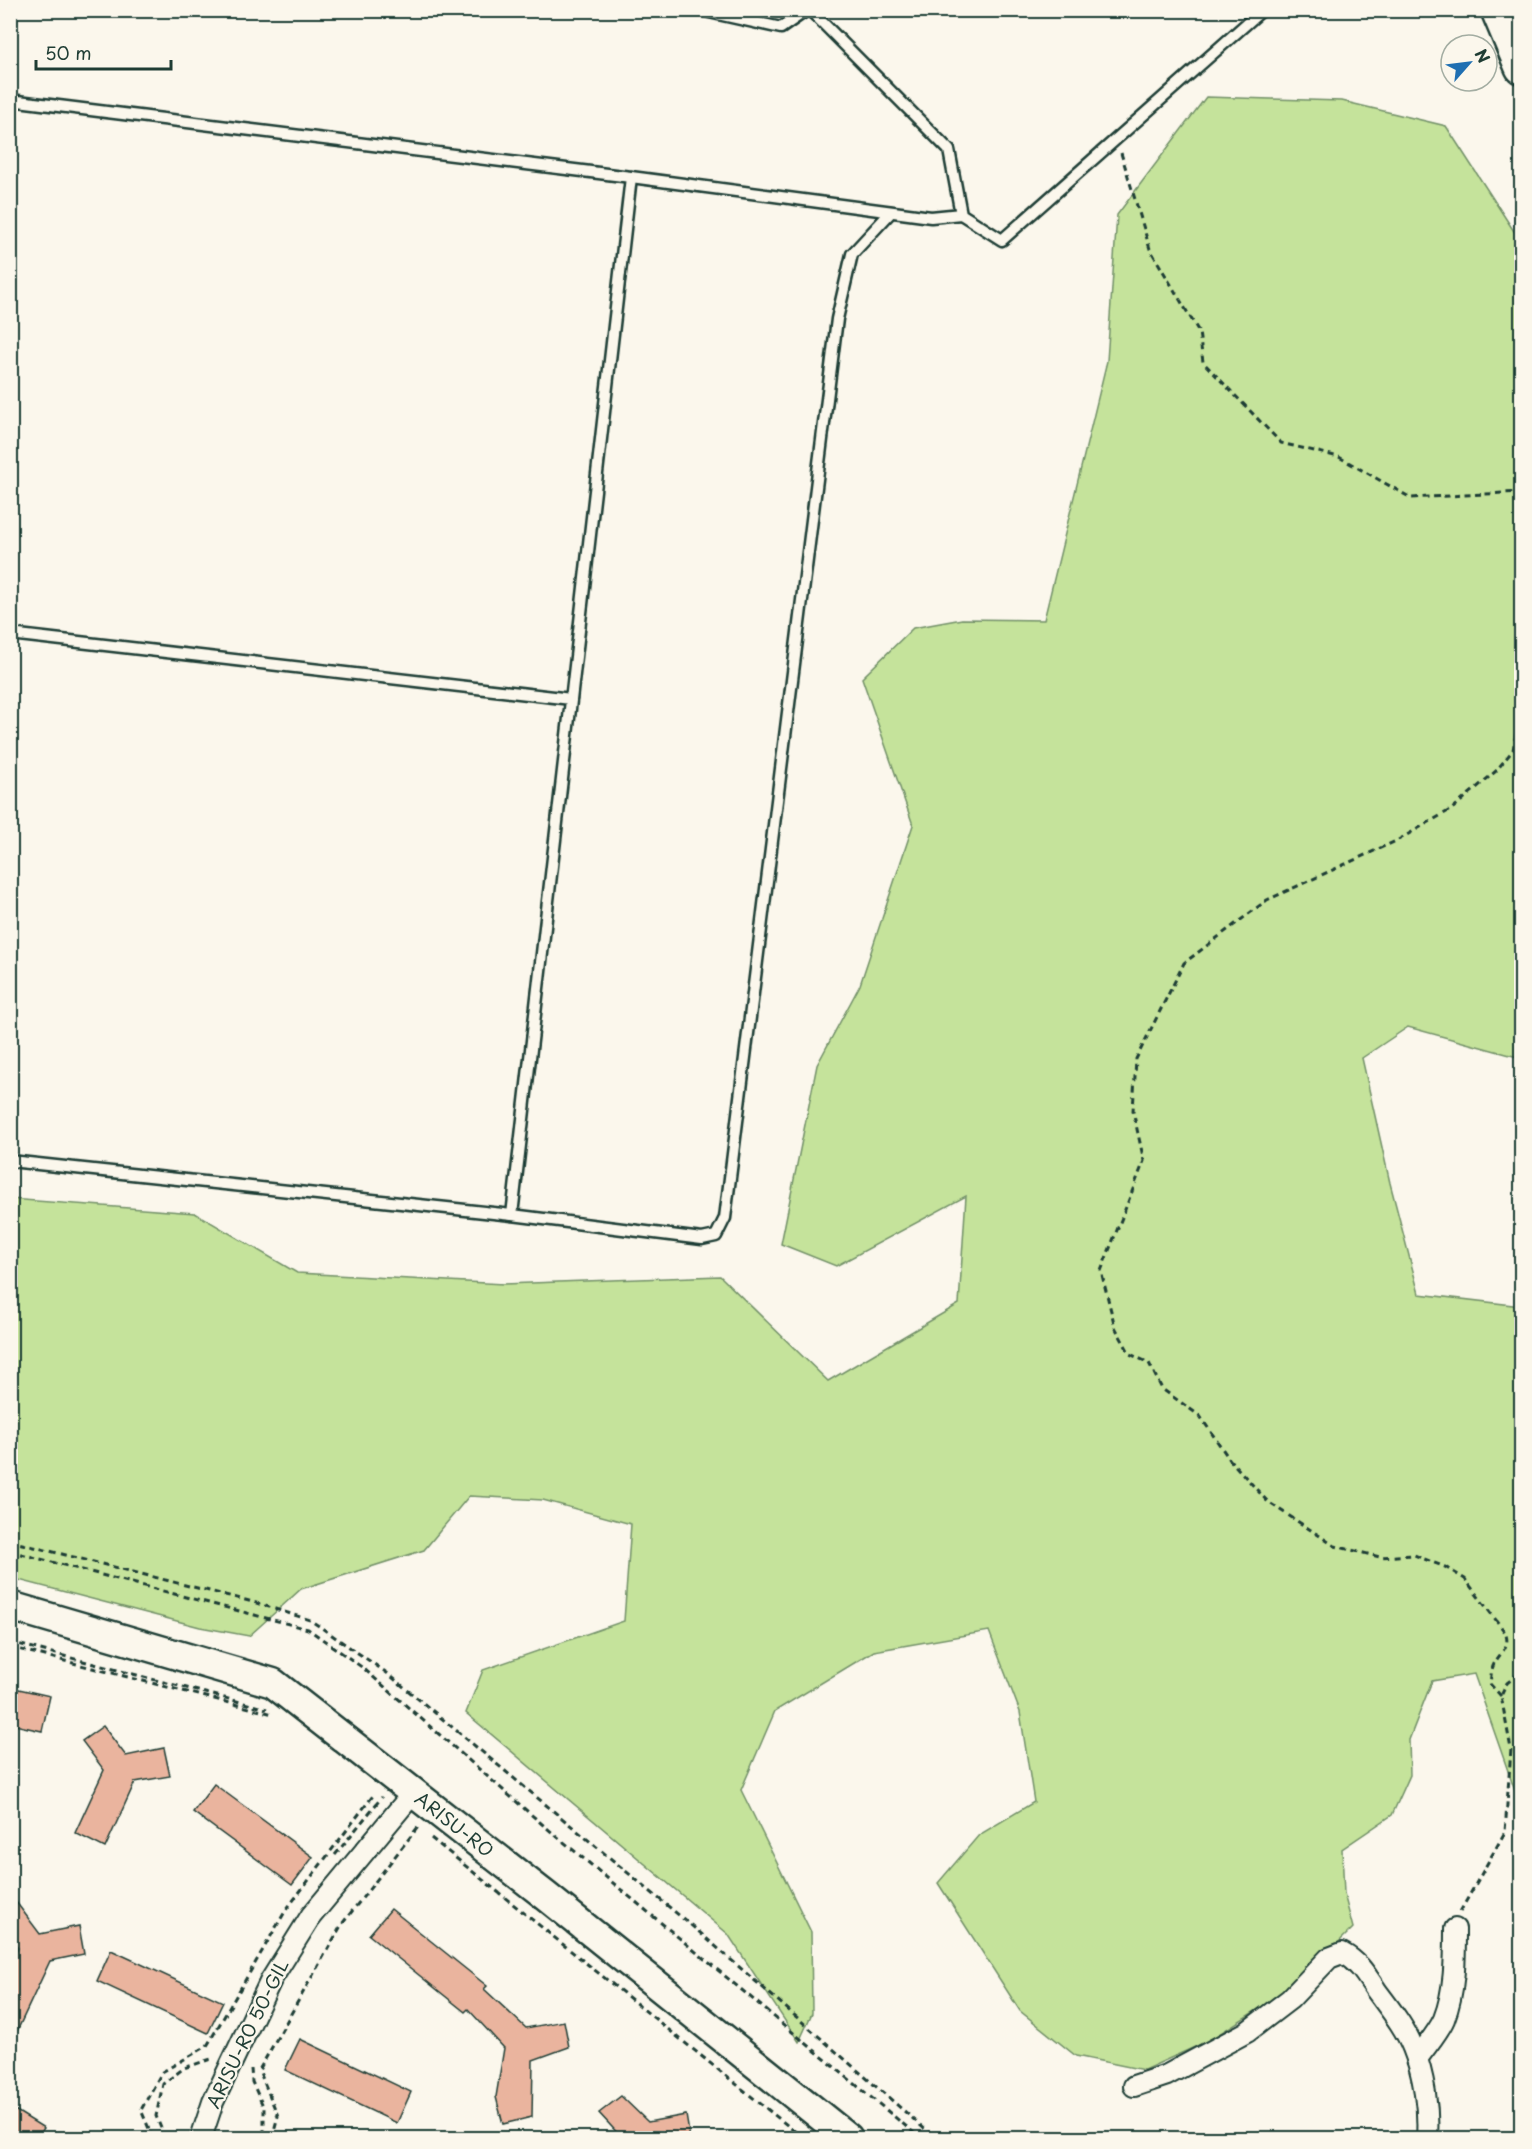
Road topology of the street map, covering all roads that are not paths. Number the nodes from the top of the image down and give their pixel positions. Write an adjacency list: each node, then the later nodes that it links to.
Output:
1 (700, 10): 2 (lane)
2 (809, 10): 9 (lane)
3 (1262, 10): 9 (lane)
4 (1498, 10): 5 (highway)
5 (1521, 67)
6 (10, 100): 7 (lane)
7 (631, 177): 8 (lane); 11 (lane)
8 (891, 212): 9 (lane); 13 (lane)
9 (961, 214)
10 (10, 634): 11 (lane)
11 (571, 699): 13 (lane)
12 (10, 1161): 13 (lane)
13 (512, 1215)
14 (10, 1606): 15 (main road, ARISU-RO)
15 (406, 1802): 19 (street, ARISU-RO 50-GIL); 20 (main road, ARISU-RO)
16 (1455, 1929): 17 (street)
17 (1417, 2059): 18 (street); 21 (street)
18 (1134, 2086)
19 (201, 2139)
20 (848, 2139)
21 (1427, 2139)

